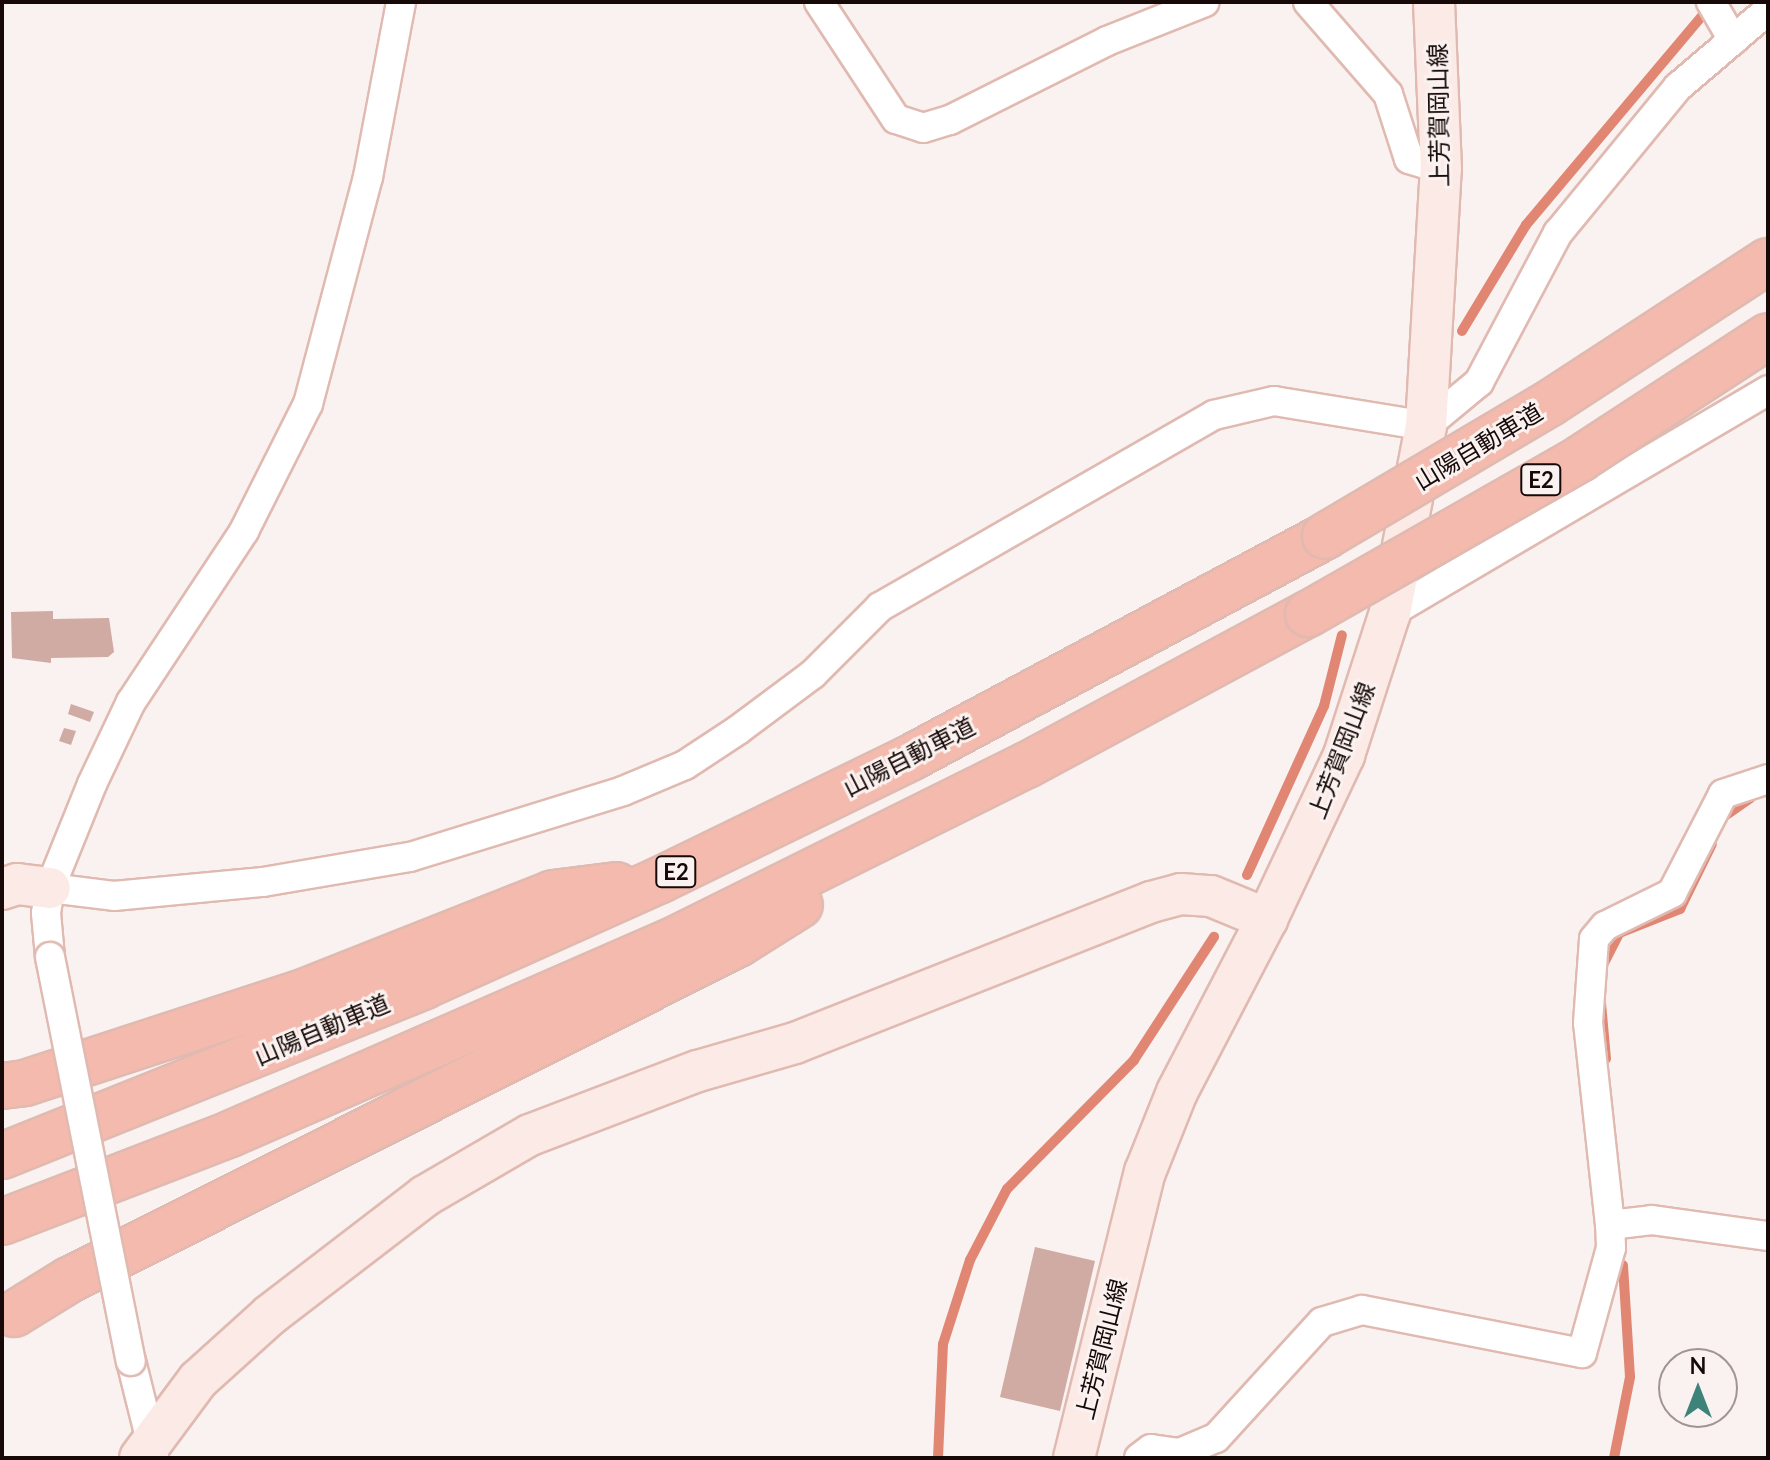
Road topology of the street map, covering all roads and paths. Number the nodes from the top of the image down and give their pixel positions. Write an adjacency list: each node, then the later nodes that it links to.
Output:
1 (401, 2): 18 (street)
2 (819, 2): 3 (street)
3 (1205, 2)
4 (1308, 2): 9 (street)
5 (1434, 2): 9 (main road, 上芳賀岡山線)
6 (1711, 2): 8 (street)
7 (1768, 10): 8 (street)
8 (1733, 40): 13 (street)
9 (1441, 169): 13 (main road, 上芳賀岡山線)
10 (1768, 261): 17 (highway, 山陽自動車道 / E2, bridge)
11 (1768, 336): 15 (highway, E2, bridge)
12 (1768, 390): 14 (street)
13 (1426, 426): 14 (main road, 上芳賀岡山線); 18 (street)
14 (1390, 613): 20 (main road, 上芳賀岡山線)
15 (1027, 765): 23 (highway, E2); 26 (highway)
16 (1768, 779): 24 (street)
17 (660, 880): 21 (highway); 22 (highway, 山陽自動車道 / E2)
18 (50, 888): 19 (main road); 27 (street, bridge)
19 (2, 889)
20 (1267, 919): 27 (main road); 28 (main road, 上芳賀岡山線)
21 (2, 1086)
22 (2, 1156)
23 (2, 1222)
24 (1610, 1225): 25 (street); 29 (street)
25 (1768, 1236)
26 (14, 1314)
27 (148, 1452)
28 (1074, 1458)
29 (1139, 1458)

